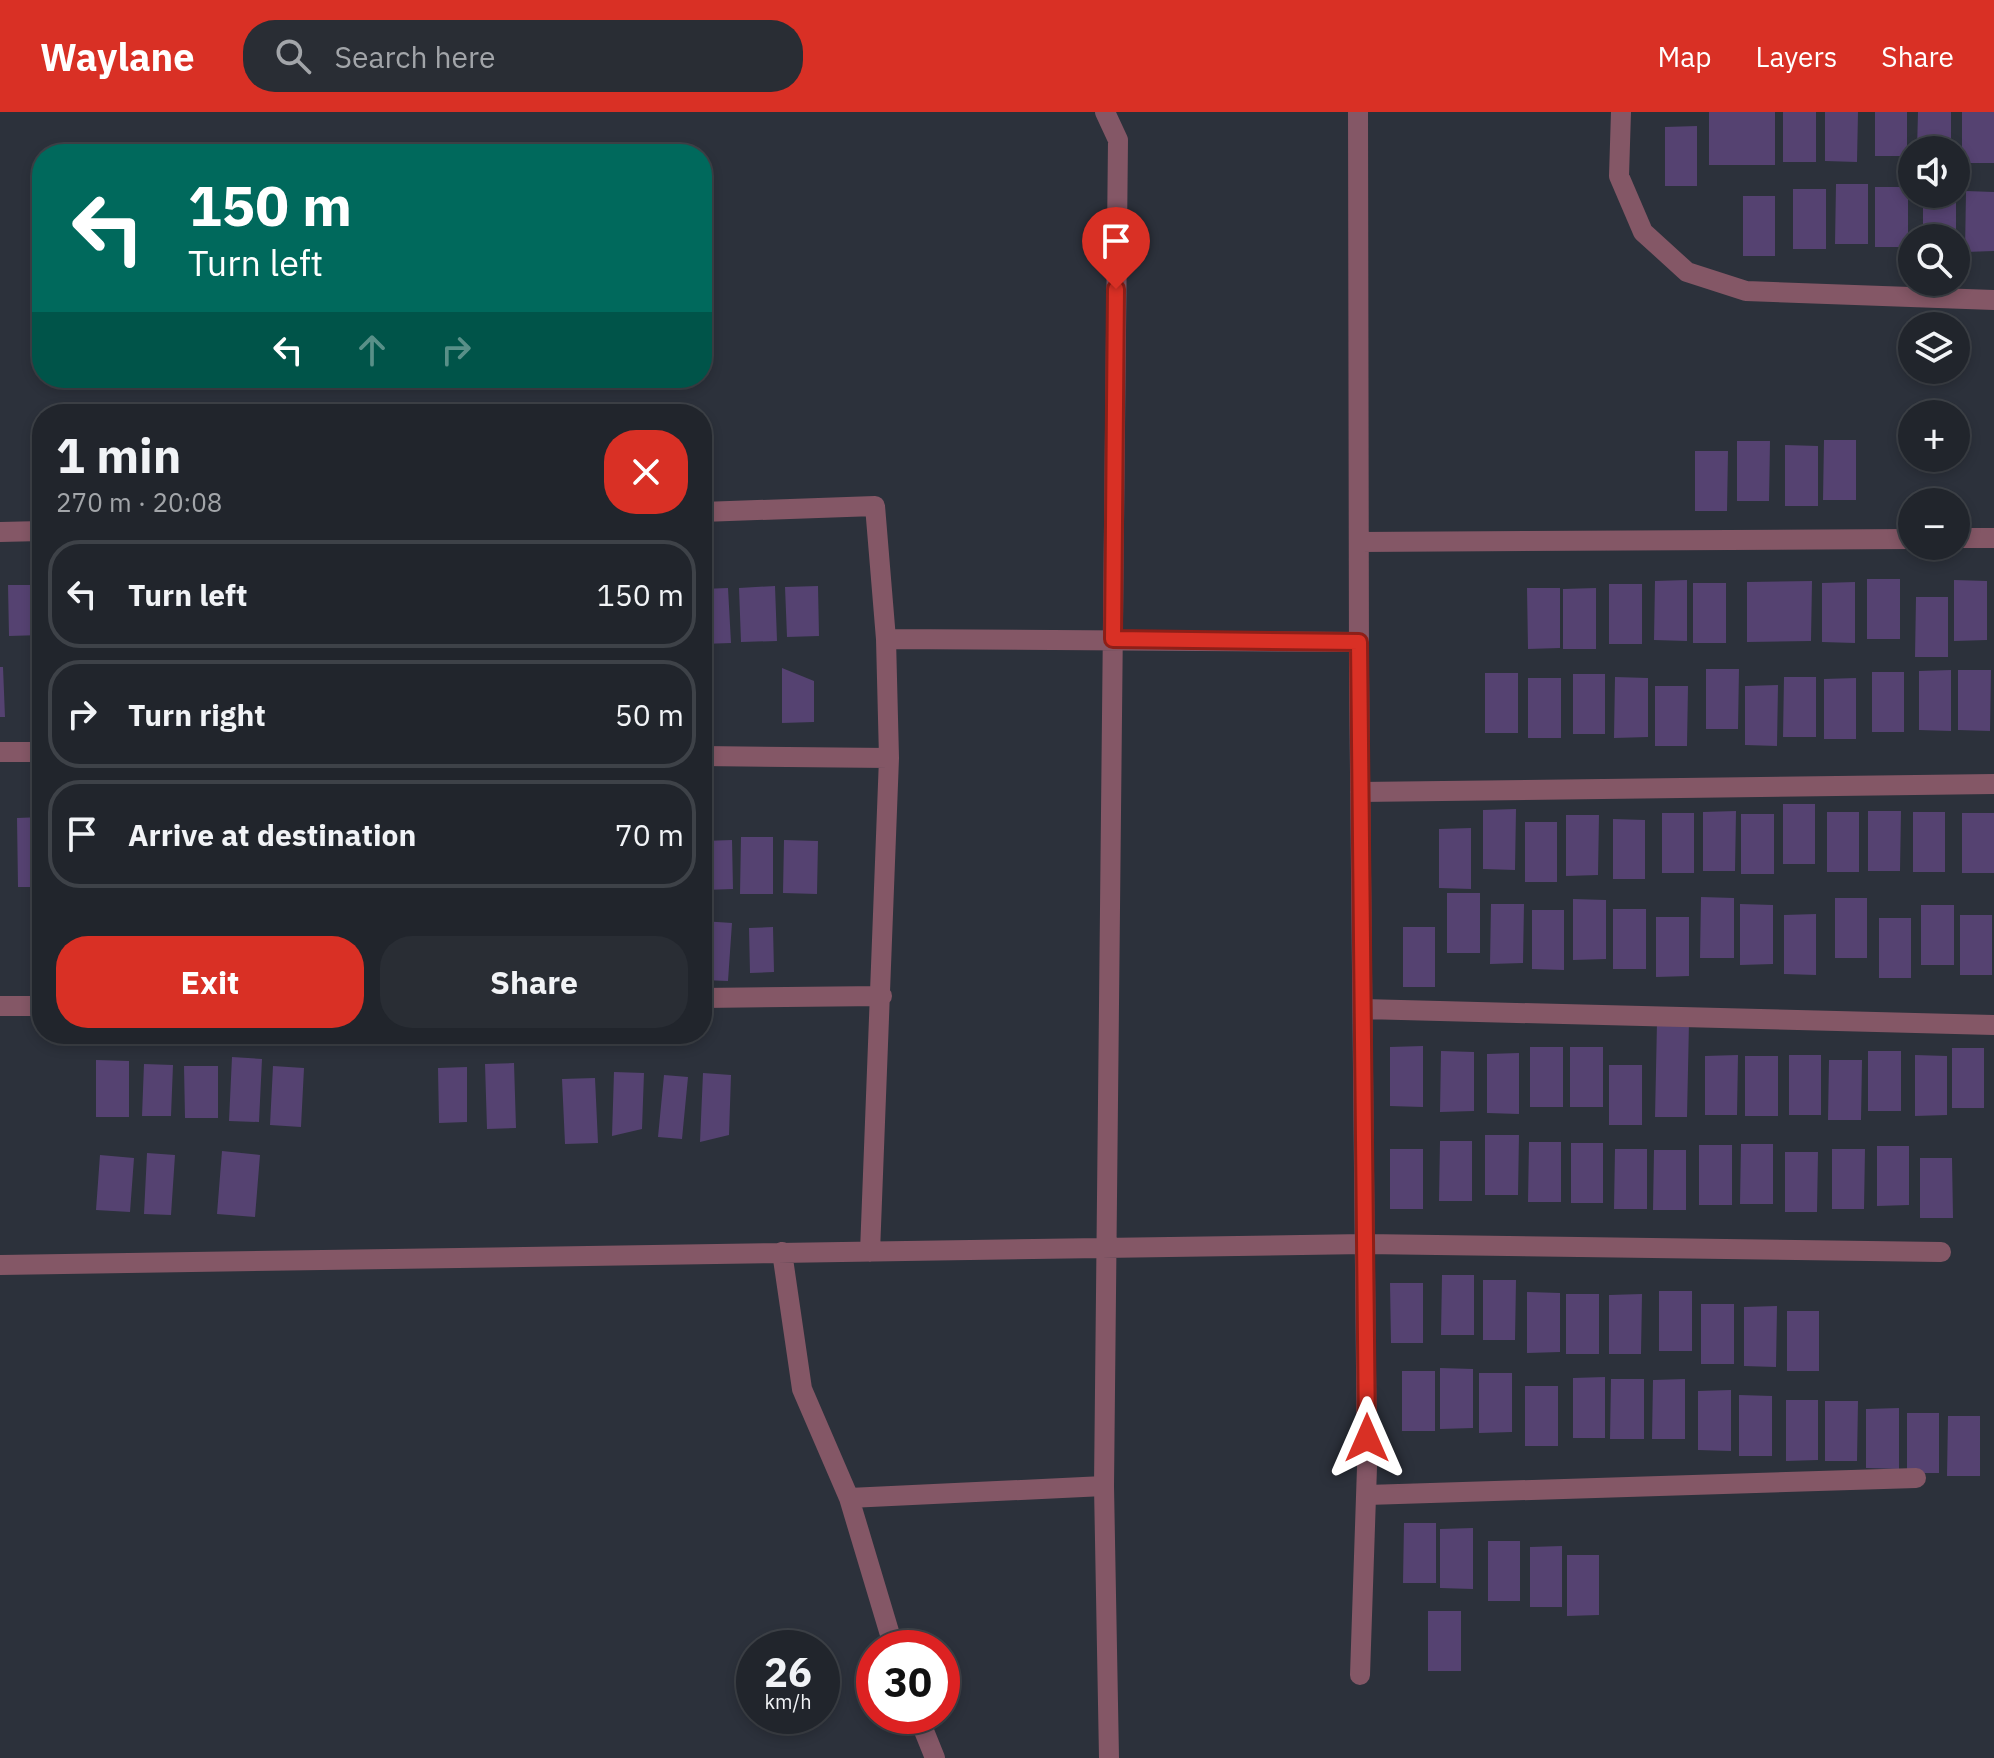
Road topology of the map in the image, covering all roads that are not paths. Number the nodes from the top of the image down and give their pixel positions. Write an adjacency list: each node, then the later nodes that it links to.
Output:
1 (1105, 112): 13 (street)
2 (1358, 112): 11 (street)
3 (1621, 112): 4 (street)
4 (1994, 300)
5 (712, 512): 12 (street)
6 (32, 531): 7 (street)
7 (0, 532)
8 (1970, 538): 9 (street)
9 (1994, 538)
10 (1898, 539): 11 (street)
11 (1359, 542): 14 (street)
12 (886, 639): 13 (street); 18 (street)
13 (1113, 639): 14 (street); 28 (street)
14 (1359, 642): 20 (street)
15 (0, 752): 16 (street)
16 (32, 752)
17 (712, 756): 18 (street)
18 (889, 758): 21 (street)
19 (1994, 784): 20 (street)
20 (1360, 792): 25 (street)
21 (882, 996): 22 (street); 30 (street)
22 (712, 998)
23 (0, 1006): 24 (street)
24 (32, 1006)
25 (1363, 1009): 26 (street); 27 (street)
26 (1994, 1025)
27 (1365, 1244): 28 (street); 31 (street); 35 (street)
28 (1108, 1248): 30 (street); 34 (street)
29 (782, 1252): 30 (street); 32 (street); 36 (street)
30 (870, 1252)
31 (1941, 1252)
32 (0, 1265)
33 (1916, 1478): 35 (street)
34 (1104, 1486): 36 (street); 41 (street)
35 (1367, 1495): 38 (street)
36 (849, 1498): 37 (street)
37 (889, 1630)
38 (1360, 1675)
39 (925, 1734): 40 (street)
40 (935, 1758)
41 (1109, 1758)

